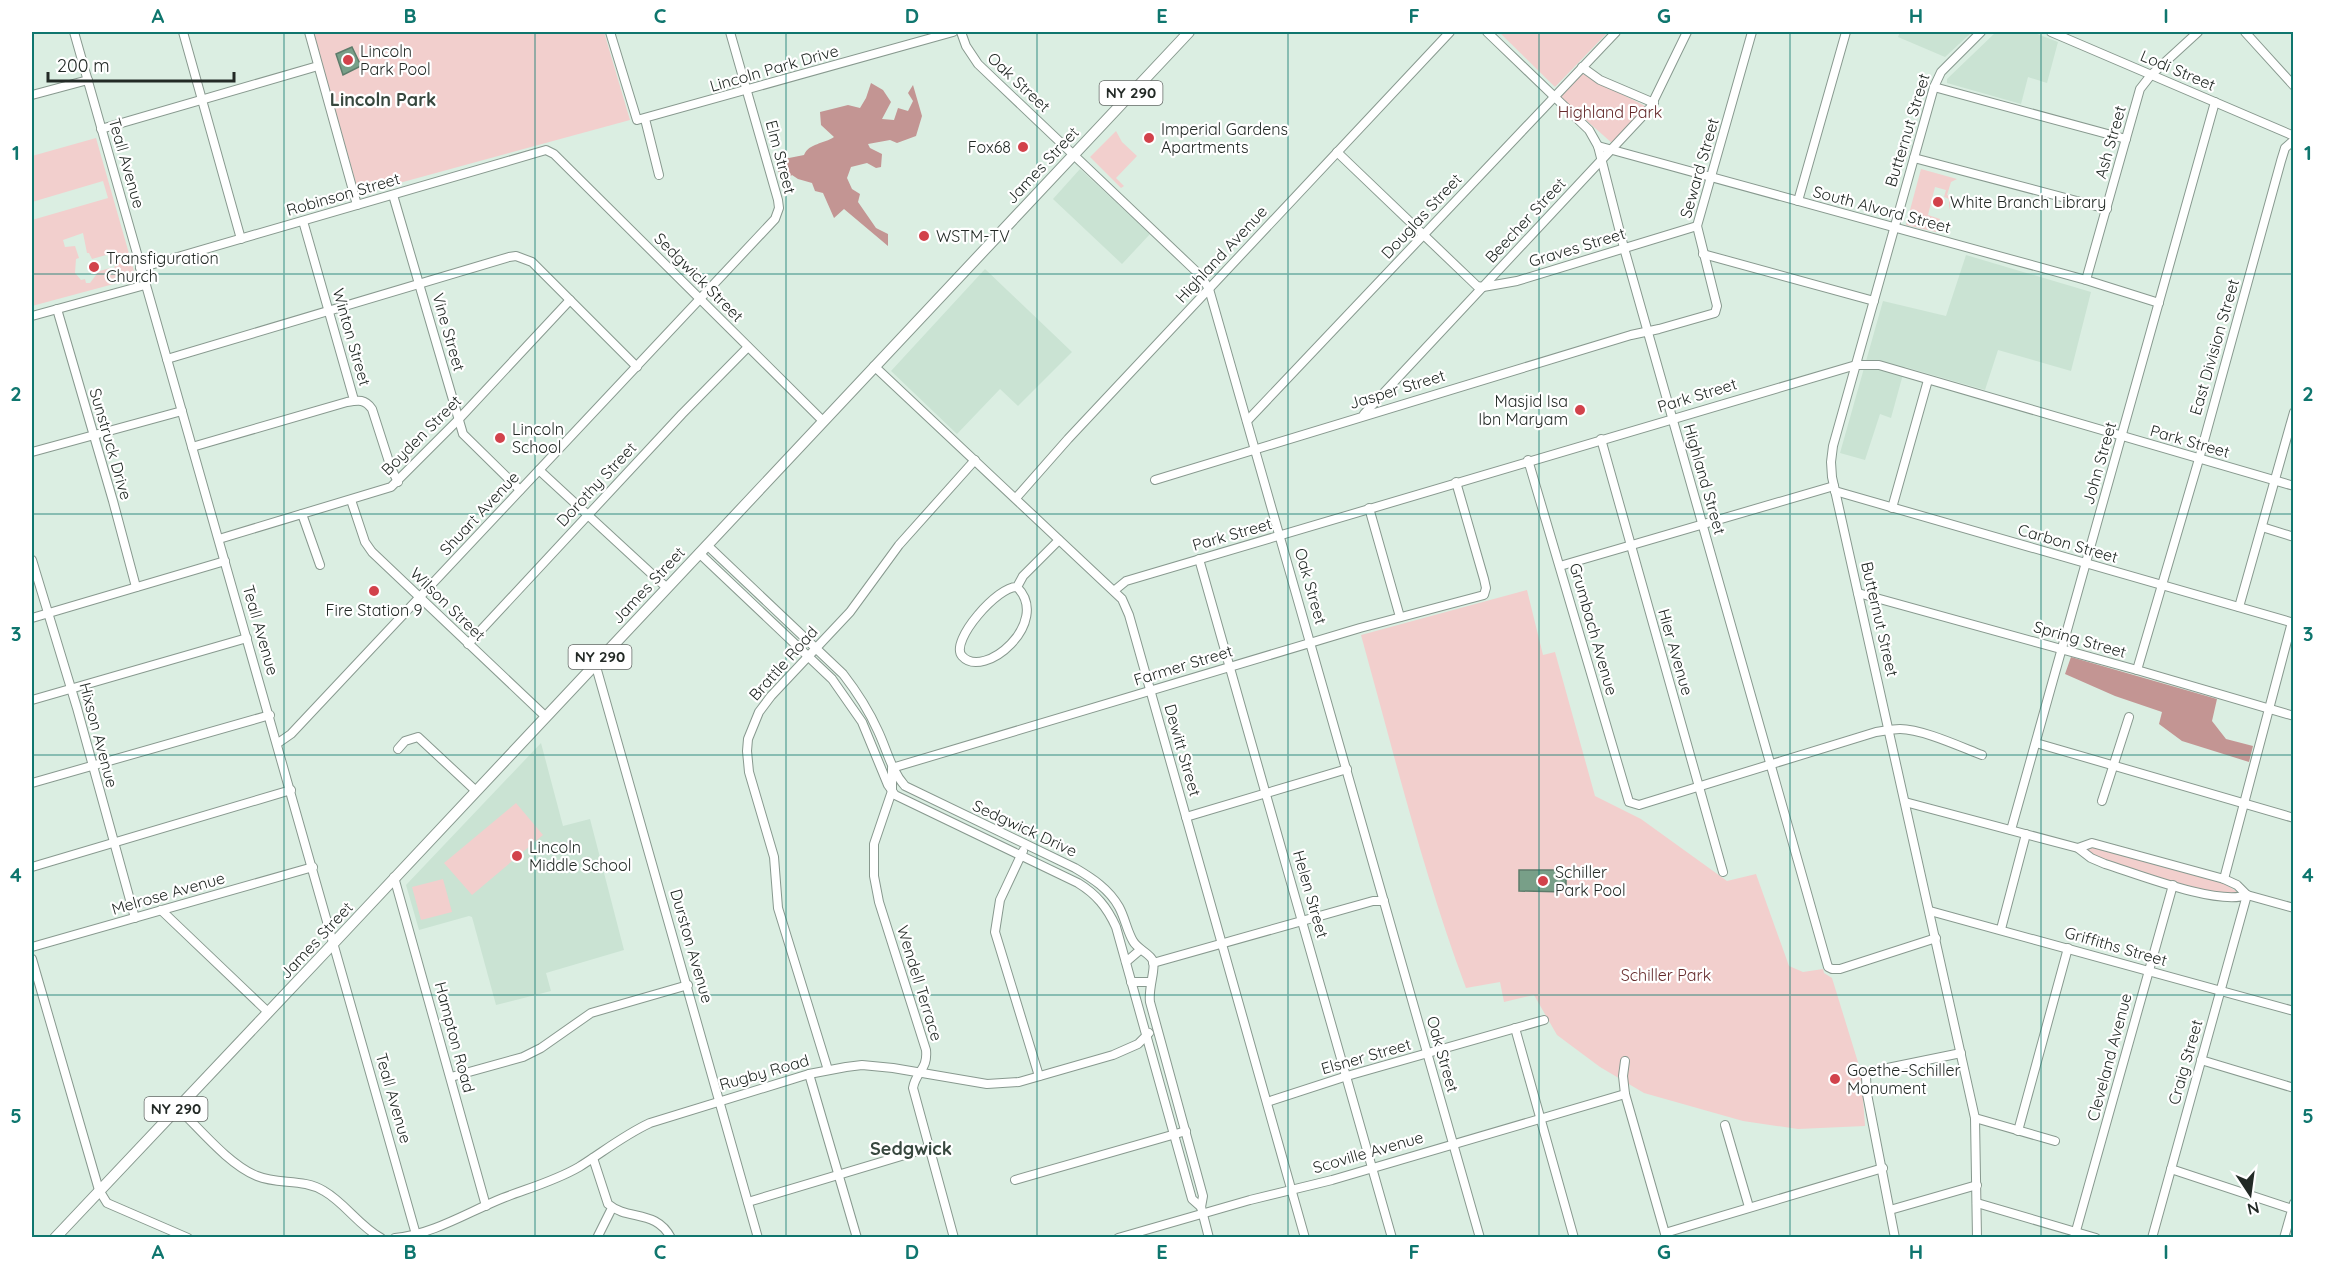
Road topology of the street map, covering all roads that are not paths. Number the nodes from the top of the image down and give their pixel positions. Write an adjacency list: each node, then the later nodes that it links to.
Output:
1 (74, 32): 22 (street, Teall Avenue)
2 (183, 32): 28 (street)
3 (309, 32): 19 (street)
4 (610, 32): 31 (street)
5 (730, 32): 25 (street, Elm Street)
6 (953, 32): 25 (street, Lincoln Park Drive)
7 (962, 32): 39 (street, Oak Street)
8 (1189, 32): 39 (main road, James Street / NY 290)
9 (1450, 32): 37 (street, Highland Avenue)
10 (1487, 32): 27 (street, Highland Street)
11 (1616, 32): 20 (street, Douglas Street)
12 (1687, 32): 30 (street, Beecher Street)
13 (1752, 32): 43 (street, Seward Street)
14 (1846, 32): 45 (street)
15 (1981, 32): 24 (street, Butternut Street)
16 (2051, 32): 21 (street, Lodi Street)
17 (2198, 32): 21 (street, Ash Street)
18 (2245, 32): 23 (street)
19 (318, 66): 28 (street); 46 (street)
20 (1582, 67): 27 (street, Douglas Street); 30 (street)
21 (2151, 75): 29 (street, Lodi Street); 34 (street, Ash Street)
22 (87, 80): 26 (street); 32 (street, Teall Avenue)
23 (2294, 86)
24 (1934, 87): 34 (street); 40 (street, Butternut Street)
25 (747, 91): 31 (street, Lincoln Park Drive); 62 (street, Elm Street)
26 (32, 95)
27 (1555, 96): 35 (street, Highland Street); 51 (street, Douglas Street)
28 (202, 101): 32 (street); 52 (street)
29 (2215, 102): 33 (street, Lodi Street); 64 (street, John Street)
30 (1654, 103): 36 (street, Beecher Street)
31 (641, 120): 42 (street)
32 (101, 129): 55 (street, Teall Avenue)
33 (2294, 138): 91 (street, East Division Street)
34 (2126, 139): 47 (street, Ash Street)
35 (1598, 146): 36 (street, South Alvord Street); 41 (street, Highland Street)
36 (1611, 149): 41 (street, Beecher Street); 43 (street, South Alvord Street)
37 (1337, 152): 51 (street); 60 (street, Highland Avenue)
38 (554, 154): 44 (street, Robinson Street); 62 (street, Sedgwick Street)
39 (1074, 154): 60 (street, Oak Street); 74 (main road, James Street / NY 290)
40 (1914, 158): 47 (street); 50 (street, Butternut Street)
41 (1601, 160): 53 (street, Highland Street); 59 (street, Beecher Street)
42 (659, 175)
43 (1712, 177): 45 (street, South Alvord Street); 49 (street, Seward Street)
44 (393, 195): 46 (street, Robinson Street); 57 (street, Vine Street)
45 (1797, 201): 50 (street, South Alvord Street)
46 (357, 205): 48 (street, Robinson Street)
47 (2107, 209): 56 (street, Ash Street)
48 (303, 221): 52 (street, Robinson Street); 66 (street, Winton Street)
49 (1697, 226): 53 (street, Graves Street); 54 (street, Seward Street)
50 (1894, 228): 56 (street, South Alvord Street); 63 (street, Butternut Street)
51 (1424, 235): 59 (street); 83 (street, Douglas Street)
52 (241, 239): 55 (street, Robinson Street)
53 (1624, 248): 59 (street, Graves Street); 69 (street, Highland Street)
54 (1702, 254): 63 (street); 67 (street, Seward Street)
55 (141, 268): 58 (street, Teall Avenue)
56 (2086, 280): 64 (street, South Alvord Street)
57 (419, 283): 61 (street); 66 (street); 81 (street, Vine Street)
58 (146, 285): 65 (street); 71 (street, Teall Avenue)
59 (1483, 287): 79 (street, Beecher Street)
60 (1209, 289): 83 (street, Oak Street); 102 (street, Highland Avenue)
61 (570, 300): 73 (street); 81 (street, Boyden Street)
62 (700, 300): 70 (street, Sedgwick Street); 73 (street, Shuart Avenue)
63 (1874, 301): 72 (street, Butternut Street)
64 (2159, 303): 85 (street, John Street)
65 (57, 309): 68 (street); 84 (street, Sunstruck Drive)
66 (328, 310): 71 (street); 76 (street, Winton Street)
67 (1715, 313): 69 (street, Jasper Street)
68 (32, 316)
69 (1648, 331): 79 (street, Jasper Street); 80 (street, Highland Street)
70 (748, 347): 82 (street, Sedgwick Street); 107 (street, Dorothy Street)
71 (167, 359): 77 (street, Teall Avenue)
72 (1856, 365): 75 (street, Park Street); 80 (street, Park Street); 100 (street, Butternut Street)
73 (637, 366): 94 (street, Shuart Avenue)
74 (874, 366): 82 (main road, James Street / NY 290); 92 (street, Dewitt Street)
75 (1928, 380): 85 (street, Park Street); 105 (street)
76 (354, 400): 88 (street); 97 (street, Winton Street)
77 (182, 411): 84 (street); 88 (street, Teall Avenue)
78 (2294, 412): 86 (street)
79 (1364, 415): 89 (street, Jasper Street)
80 (1673, 418): 87 (street, Park Street); 108 (street, Highland Street)
81 (458, 420): 97 (street, Boyden Street); 101 (street, Vine Street)
82 (823, 420): 114 (main road, James Street / NY 290)
83 (1247, 421): 89 (street, Oak Street)
84 (93, 435): 90 (street); 125 (street, Sunstruck Drive)
85 (2122, 437): 91 (street, Park Street); 120 (street, John Street)
86 (2290, 438): 96 (street)
87 (1601, 439): 93 (street, Park Street); 115 (street, Hier Avenue)
88 (192, 447): 112 (street, Teall Avenue)
89 (1255, 448): 95 (street, Jasper Street); 110 (street, Oak Street)
90 (32, 452)
91 (2199, 459): 96 (street, Park Street); 124 (street, East Division Street)
92 (975, 460): 102 (street, Dewitt Street); 142 (street, Brattle Road)
93 (1528, 460): 98 (street, Park Street); 122 (street, Grumbach Avenue)
94 (539, 470): 101 (street, Shuart Avenue); 107 (street)
95 (1155, 480)
96 (2275, 481): 99 (street, Park Street); 109 (street)
97 (398, 482): 103 (street, Boyden Street)
98 (1456, 482): 104 (street, Park Street); 135 (street, Farmer Street)
99 (2294, 486)
100 (1835, 488): 105 (street, Carbon Street); 108 (street); 130 (street, Butternut Street)
101 (520, 490): 131 (street, Shuart Avenue)
102 (1016, 498): 113 (street, Dewitt Street)
103 (351, 500): 106 (street, Boyden Street); 131 (street, Wilson Street)
104 (1369, 508): 110 (street, Park Street); 135 (street)
105 (1892, 508): 120 (street, Carbon Street)
106 (302, 514): 112 (street, Boyden Street); 121 (street)
107 (588, 516): 127 (street); 141 (street, Dorothy Street)
108 (1702, 524): 115 (street); 164 (street, Highland Street)
109 (2262, 527): 111 (street); 132 (street)
110 (1280, 535): 117 (street, Park Street); 140 (street, Oak Street)
111 (2294, 537)
112 (219, 539): 119 (street, Teall Avenue)
113 (1059, 540): 126 (street); 128 (street, Dewitt Street)
114 (707, 544): 116 (main road, James Street / NY 290); 123 (street, Sedgwick Drive)
115 (1630, 545): 122 (street); 169 (street, Hier Avenue)
116 (699, 553): 127 (main road, James Street / NY 290); 129 (street)
117 (1199, 559): 128 (street, Park Street); 146 (street, Helen Street)
118 (32, 560): 133 (street, Hixson Avenue)
119 (225, 561): 125 (street); 139 (street, Teall Avenue)
120 (2085, 564): 124 (street, Carbon Street); 143 (street, John Street)
121 (320, 566)
122 (1560, 566): 169 (street, Grumbach Avenue)
123 (747, 583): 129 (street); 134 (street, Sedgwick Drive)
124 (2162, 585): 132 (street, Carbon Street); 147 (street, East Division Street)
125 (136, 587): 133 (street)
126 (1017, 587): 126 (street)
127 (667, 588): 145 (main road, James Street / NY 290)
128 (1115, 590): 149 (street, Dewitt Street)
129 (740, 592): 138 (street)
130 (1858, 593): 143 (street, Spring Street); 158 (street, Butternut Street)
131 (420, 597): 141 (street, Wilson Street); 159 (street, Shuart Avenue)
132 (2239, 607): 137 (street, Carbon Street)
133 (48, 612): 136 (street); 148 (street, Hixson Avenue)
134 (783, 615): 138 (street); 142 (street, Sedgwick Drive)
135 (1400, 616): 140 (street, Farmer Street)
136 (32, 618)
137 (2293, 622): 153 (street)
138 (774, 624): 144 (street)
139 (247, 638): 148 (street); 154 (street, Teall Avenue)
140 (1311, 643): 146 (street, Farmer Street); 167 (street, Oak Street)
141 (468, 644): 155 (street, Wilson Street)
142 (817, 648): 144 (street, Brattle Road); 150 (street, Sedgwick Drive)
143 (2062, 649): 147 (street, Spring Street); 160 (street, John Street)
144 (810, 656): 152 (street); 223 (street, Brattle Road)
145 (595, 663): 155 (main road, James Street / NY 290); 211 (street, Durston Avenue)
146 (1231, 666): 149 (street, Farmer Street); 173 (street, Helen Street)
147 (2137, 670): 153 (street, Spring Street)
148 (71, 688): 151 (street); 163 (street, Hixson Avenue)
149 (1150, 690): 166 (street, Farmer Street); 177 (street, Dewitt Street)
150 (861, 699): 152 (street); 166 (street, Sedgwick Drive)
151 (32, 700)
152 (853, 707): 172 (street)
153 (2269, 708): 156 (street, Spring Street); 176 (street)
154 (270, 715): 159 (street, Teall Avenue); 163 (street)
155 (545, 716): 171 (main road, James Street / NY 290)
156 (2294, 716)
157 (2129, 717): 165 (street)
158 (1889, 730): 162 (street); 164 (street); 175 (street, Butternut Street)
159 (278, 743): 170 (street, Teall Avenue)
160 (2036, 743): 165 (street); 179 (street, John Street)
161 (398, 749): 171 (street)
162 (1982, 755)
163 (91, 765): 168 (street); 181 (street, Hixson Avenue)
164 (1771, 765): 169 (street); 199 (street, Highland Street)
165 (2113, 766): 174 (street); 176 (street)
166 (892, 768): 172 (street, Wendell Terrace); 182 (street, Sedgwick Drive)
167 (1347, 769): 173 (street); 192 (street, Oak Street)
168 (32, 783)
169 (1699, 787): 187 (street, Hier Avenue)
170 (291, 790): 181 (street); 186 (street, Teall Avenue)
171 (476, 791): 188 (main road, James Street / NY 290)
172 (892, 791): 184 (street, Sedgwick Drive); 224 (street, Wendell Terrace)
173 (1267, 793): 177 (street); 197 (street, Helen Street)
174 (2102, 801)
175 (1905, 802): 179 (street); 195 (street, Butternut Street)
176 (2243, 803): 178 (street); 189 (street)
177 (1186, 817): 201 (street, Dewitt Street)
178 (2294, 818)
179 (2011, 830): 180 (street)
180 (2026, 834): 183 (street); 198 (street)
181 (113, 842): 185 (street); 196 (street, Hixson Avenue)
182 (1026, 845): 184 (street); 204 (street, Sedgwick Drive)
183 (2078, 848): 189 (street); 190 (street)
184 (1021, 855): 206 (street, Sedgwick Drive); 228 (street)
185 (32, 867)
186 (313, 867): 194 (street, Melrose Avenue); 200 (street, Teall Avenue)
187 (1723, 872)
188 (394, 878): 200 (main road, James Street / NY 290); 227 (street, Hampton Road)
189 (2224, 879): 191 (street)
190 (2173, 885): 191 (street); 208 (street, Cleveland Avenue)
191 (2247, 895): 193 (street); 212 (street, Craig Street)
192 (1384, 901): 197 (street); 219 (street, Oak Street)
193 (2293, 906)
194 (161, 910): 196 (street, Melrose Avenue); 214 (street)
195 (1930, 910): 198 (street, Griffiths Street); 199 (street, Butternut Street)
196 (135, 918): 202 (street, Melrose Avenue)
197 (1303, 921): 201 (street); 226 (street, Helen Street)
198 (2001, 929): 203 (street, Griffiths Street)
199 (1936, 938): 220 (street, Butternut Street)
200 (334, 942): 214 (main road, James Street / NY 290); 260 (street, Teall Avenue)
201 (1222, 943): 207 (street); 232 (street, Dewitt Street)
202 (32, 947)
203 (2068, 948): 208 (street, Griffiths Street); 238 (street)
204 (1140, 950): 206 (street); 207 (street, Sedgwick Drive)
205 (32, 961): 251 (street)
206 (1126, 962): 209 (street, Sedgwick Drive)
207 (1153, 963): 210 (street, Sedgwick Drive)
208 (2148, 970): 212 (street, Griffiths Street); 262 (street, Cleveland Avenue)
209 (1131, 982): 210 (street); 218 (street, Sedgwick Drive)
210 (1150, 982): 216 (street, Sedgwick Drive)
211 (688, 985): 227 (street); 231 (street, Durston Avenue)
212 (2220, 991): 213 (street, Griffiths Street); 221 (street, Craig Street)
213 (2294, 1011)
214 (268, 1012): 233 (main road, James Street / NY 290)
215 (1544, 1020): 217 (street, Elsner Street)
216 (1157, 1028): 218 (street, Rugby Road); 237 (street, Sedgwick Drive)
217 (1515, 1028): 219 (street, Elsner Street); 234 (street)
218 (1147, 1035): 228 (street, Rugby Road); 239 (street, Sedgwick Drive)
219 (1427, 1053): 226 (street, Elsner Street); 241 (street, Oak Street)
220 (1961, 1053): 235 (street, Butternut Street); 245 (street)
221 (2201, 1060): 229 (street); 246 (street, Craig Street)
222 (1625, 1061): 230 (street)
223 (828, 1070): 224 (street, Rugby Road); 225 (street, Rugby Road)
224 (921, 1073): 228 (street, Rugby Road); 242 (street, Wendell Terrace)
225 (809, 1074): 231 (street, Rugby Road); 247 (street)
226 (1347, 1076): 232 (street, Elsner Street); 244 (street, Helen Street)
227 (451, 1077): 254 (street, Hampton Road)
228 (1039, 1077)
229 (2294, 1088)
230 (1625, 1094): 234 (street, Scoville Avenue); 261 (street)
231 (720, 1101): 243 (street, Rugby Road); 252 (street, Durston Avenue)
232 (1267, 1102): 250 (street, Dewitt Street)
233 (177, 1107): 251 (main road, James Street / NY 290); 265 (street)
234 (1540, 1118): 241 (street, Scoville Avenue); 277 (street)
235 (1975, 1118): 238 (street); 249 (street, Butternut Street)
236 (1725, 1125): 256 (street)
237 (1186, 1131): 239 (street); 259 (street, Sedgwick Drive)
238 (2018, 1131): 240 (street)
239 (1174, 1134): 248 (street); 259 (street, Sedgwick Drive)
240 (2055, 1141)
241 (1453, 1143): 244 (street, Scoville Avenue); 276 (street, Oak Street)
242 (928, 1148): 247 (street); 271 (street, Wendell Terrace)
243 (593, 1158): 254 (street, Rugby Road); 257 (street)
244 (1372, 1167): 250 (street, Scoville Avenue); 275 (street, Helen Street)
245 (1883, 1168): 256 (street); 258 (street)
246 (2171, 1169): 255 (street); 281 (street, Craig Street)
247 (839, 1175): 252 (street); 270 (street)
248 (1015, 1180)
249 (1977, 1185): 253 (street, Butternut Street); 258 (street)
250 (1292, 1189): 259 (street, Scoville Avenue); 274 (street, Dewitt Street)
251 (99, 1190): 263 (main road, James Street / NY 290); 264 (street)
252 (748, 1202): 269 (street, Durston Avenue)
253 (1977, 1203): 262 (street); 279 (street, Butternut Street)
254 (486, 1206): 260 (street, Rugby Road)
255 (2293, 1206): 282 (street)
256 (1749, 1207): 261 (street)
257 (612, 1208): 267 (street); 268 (street)
258 (1890, 1210): 278 (street)
259 (1202, 1211): 272 (street, Scoville Avenue); 273 (street, Sedgwick Drive)
260 (417, 1235): 266 (street, Rugby Road)
261 (1665, 1235)
262 (2075, 1235): 280 (street)
263 (55, 1238)
264 (188, 1238)
265 (381, 1238)
266 (395, 1238)
267 (597, 1238)
268 (671, 1238)
269 (758, 1238)
270 (857, 1238)
271 (954, 1238)
272 (1118, 1238)
273 (1209, 1238)
274 (1305, 1238)
275 (1392, 1238)
276 (1479, 1238)
277 (1574, 1238)
278 (1895, 1238)
279 (1977, 1238)
280 (2096, 1238)
281 (2152, 1238)
282 (2284, 1238)

